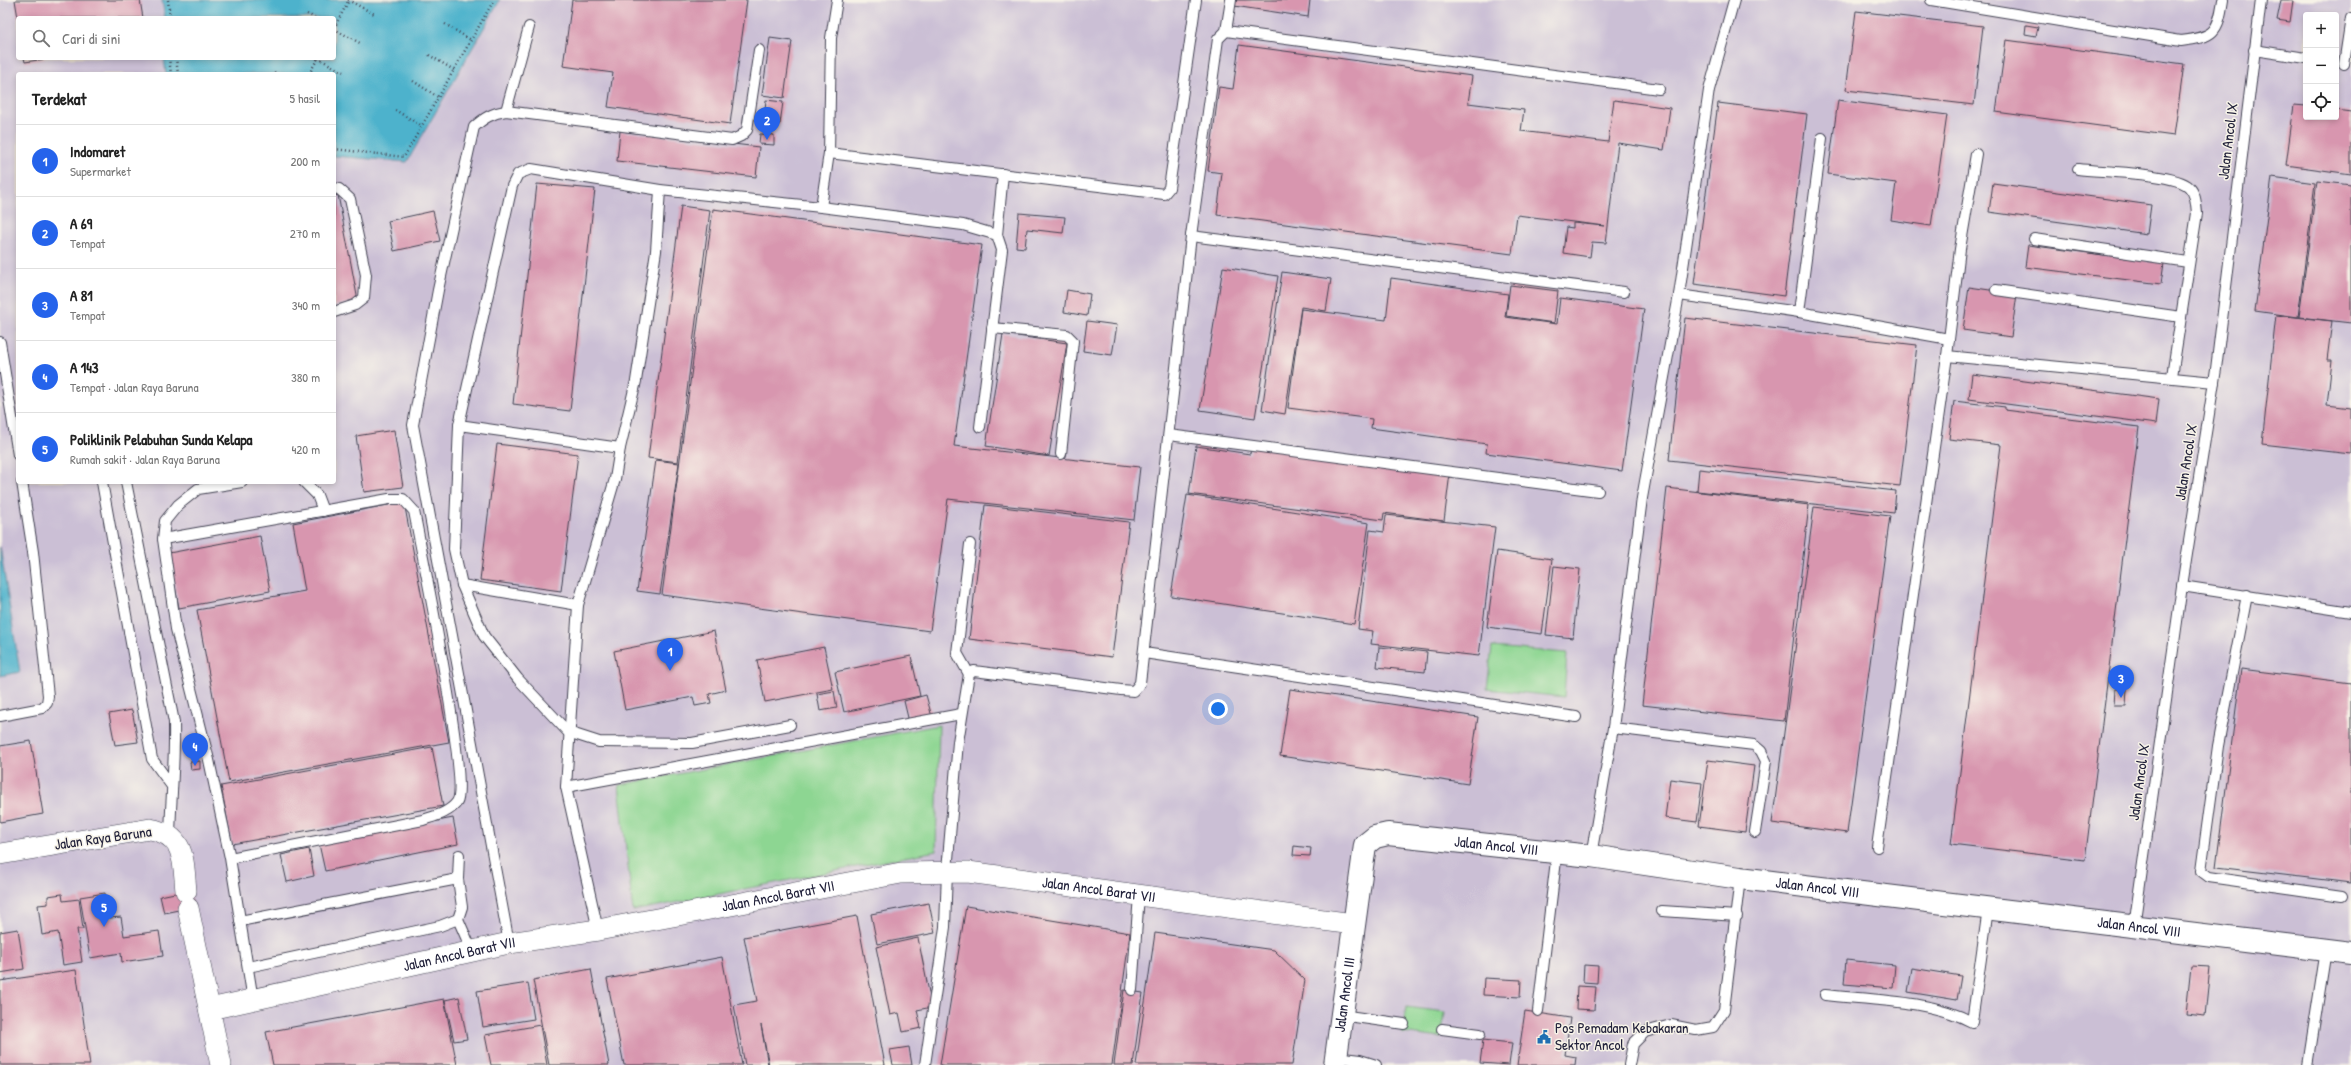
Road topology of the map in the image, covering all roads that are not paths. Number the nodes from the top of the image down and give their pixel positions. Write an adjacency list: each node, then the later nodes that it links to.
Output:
1 (837, 0): 19 (lane)
2 (1196, 0): 22 (lane)
3 (1230, 0): 11 (lane)
4 (1734, 0): 32 (lane)
5 (1931, 0): 8 (lane)
6 (2223, 0): 8 (lane)
7 (2261, 0): 13 (lane, Jalan Ancol IX)
8 (1979, 3)
9 (2351, 18): 15 (lane)
10 (529, 27): 17 (lane)
11 (1226, 31): 16 (lane); 27 (lane)
12 (759, 50): 17 (lane)
13 (2254, 50): 14 (lane); 41 (lane, Jalan Ancol IX)
14 (2303, 58)
15 (2344, 64)
16 (1658, 89)
17 (506, 111): 95 (lane)
18 (1822, 138): 34 (lane)
19 (829, 153): 22 (lane); 25 (lane)
20 (1976, 154): 37 (lane)
21 (2078, 169): 29 (lane)
22 (1003, 174): 26 (lane)
23 (336, 188): 33 (lane)
24 (660, 190): 25 (lane); 42 (lane); 46 (lane)
25 (821, 207): 26 (lane)
26 (997, 235): 36 (lane)
27 (1191, 236): 31 (lane); 44 (lane)
28 (2034, 239): 29 (lane)
29 (2188, 262): 35 (lane)
30 (1996, 290): 35 (lane)
31 (1624, 292)
32 (1679, 296): 34 (lane); 70 (lane)
33 (336, 311)
34 (1799, 312): 37 (lane)
35 (2181, 317): 40 (lane)
36 (992, 328): 43 (lane); 47 (lane)
37 (1949, 339): 39 (lane)
38 (0, 342): 45 (lane)
39 (1947, 356): 40 (lane); 76 (lane)
40 (2172, 376): 41 (lane)
41 (2214, 382): 60 (lane, Jalan Ancol IX)
42 (459, 425): 46 (lane); 59 (lane)
43 (980, 427)
44 (1169, 435): 55 (lane); 64 (lane)
45 (16, 442)
46 (620, 448): 62 (lane)
47 (1061, 454)
48 (22, 484): 67 (lane)
49 (102, 484): 72 (lane)
50 (126, 484): 72 (lane)
51 (204, 484): 54 (lane)
52 (229, 484): 54 (lane)
53 (306, 484): 56 (lane)
54 (198, 489): 57 (lane)
55 (1598, 490)
56 (323, 511): 57 (lane); 81 (lane)
57 (163, 539): 81 (lane)
58 (970, 544): 65 (lane)
59 (462, 585): 62 (lane); 71 (lane)
60 (2182, 586): 61 (lane); 93 (lane, Jalan Ancol IX)
61 (2247, 595): 63 (lane); 86 (lane)
62 (578, 606): 71 (lane)
63 (2351, 612)
64 (1144, 653): 65 (lane); 68 (lane)
65 (969, 674): 66 (lane)
66 (961, 714): 73 (lane); 82 (lane)
67 (0, 716)
68 (1576, 717)
69 (790, 725): 71 (lane)
70 (1613, 728): 74 (lane); 80 (lane)
71 (568, 732): 73 (lane)
72 (171, 785): 75 (lane)
73 (566, 787): 94 (lane)
74 (1755, 832)
75 (170, 835): 78 (street, Jalan Raya Baruna); 103 (street, Jalan Raya Baruna)
76 (1877, 847)
77 (1557, 852): 80 (street, Jalan Ancol VIII); 92 (street, Jalan Ancol VIII); 104 (lane)
78 (0, 854)
79 (458, 855): 84 (lane)
80 (1591, 856): 83 (street, Jalan Ancol VIII)
81 (230, 858): 91 (lane)
82 (947, 871): 85 (street, Jalan Ancol Barat VII); 94 (street, Jalan Ancol Barat VII); 111 (lane)
83 (1740, 878): 87 (street, Jalan Ancol VIII); 89 (lane)
84 (458, 879): 90 (lane); 91 (lane)
85 (1139, 895): 92 (street, Jalan Ancol Barat VII); 100 (lane)
86 (2342, 896)
87 (1988, 909): 93 (street, Jalan Ancol VIII); 101 (lane)
88 (1662, 911): 89 (lane)
89 (1737, 916): 113 (lane)
90 (458, 919): 97 (lane); 99 (lane)
91 (240, 921): 99 (lane)
92 (1353, 924): 105 (street, Jalan Ancol III)
93 (2134, 927): 96 (street, Jalan Ancol VIII)
94 (598, 930): 95 (street, Jalan Ancol Barat VII)
95 (509, 943): 97 (street, Jalan Ancol Barat VII)
96 (2326, 950): 98 (street, Jalan Ancol VIII); 114 (lane)
97 (472, 951): 102 (street, Jalan Ancol Barat VII)
98 (2351, 953)
99 (248, 967): 102 (lane)
100 (1132, 990)
101 (1825, 995)
102 (254, 1000): 103 (street, Jalan Ancol Barat VII)
103 (210, 1011): 110 (street, Jalan Raya Baruna)
104 (1538, 1011)
105 (1341, 1015): 106 (lane); 109 (street, Jalan Ancol III)
106 (1404, 1024)
107 (1442, 1029): 108 (lane)
108 (1480, 1034)
109 (1335, 1061): 112 (lane)
110 (221, 1065)
111 (925, 1065)
112 (1376, 1065)
113 (1629, 1065)
114 (2308, 1065)

